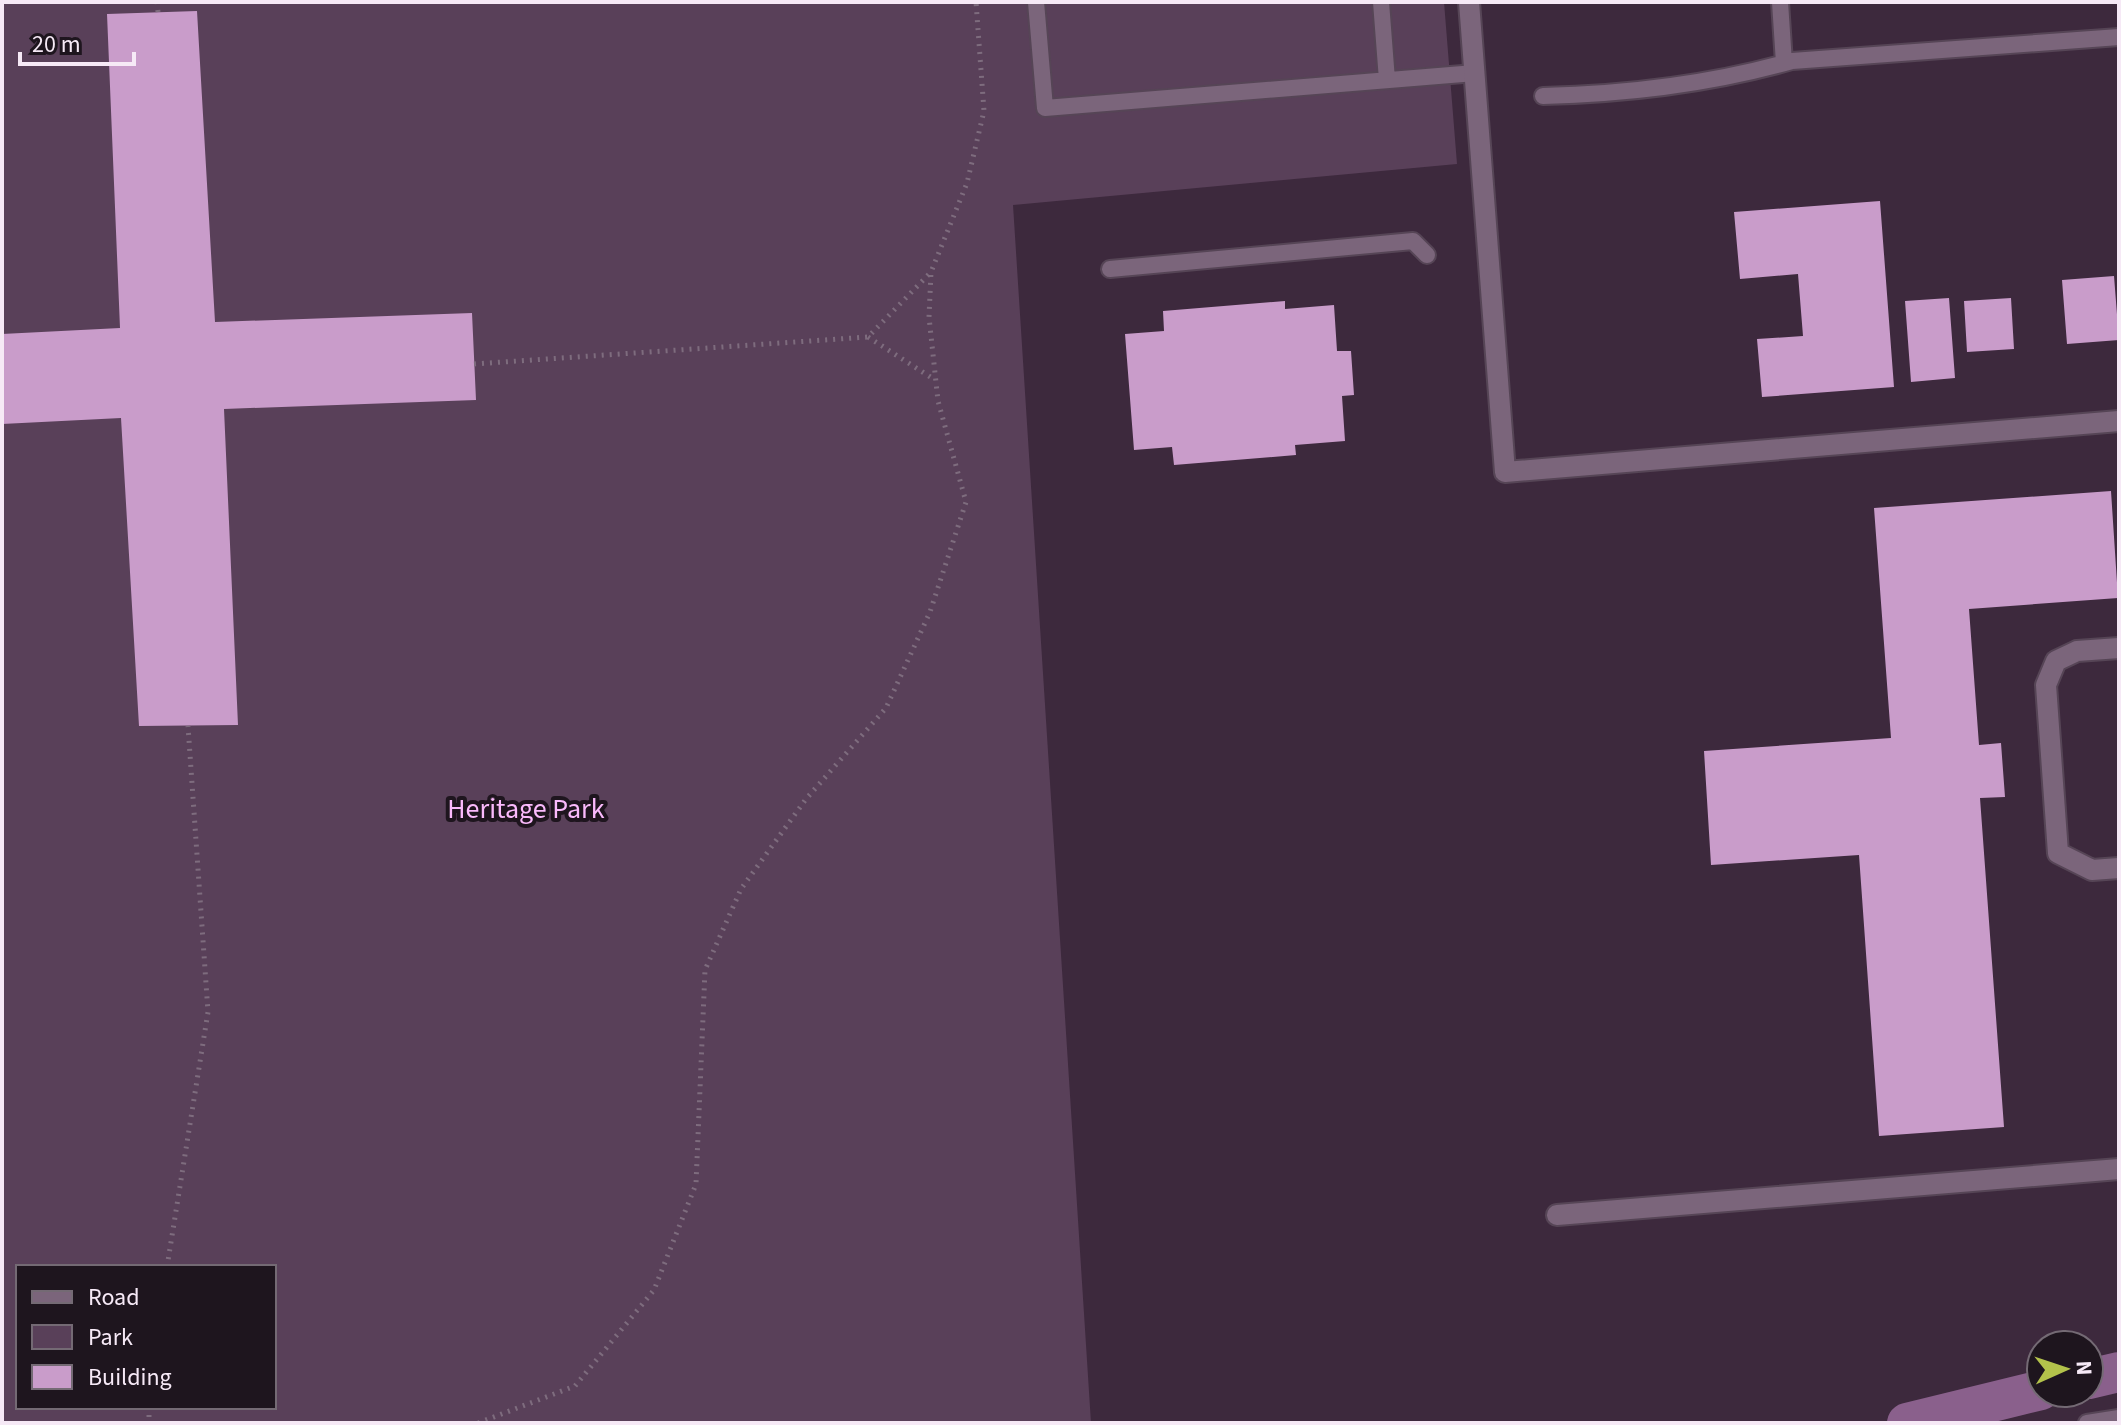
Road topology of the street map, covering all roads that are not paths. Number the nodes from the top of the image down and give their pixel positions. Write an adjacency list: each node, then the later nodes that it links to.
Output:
1 (1036, 2): 8 (lane)
2 (1381, 2): 8 (lane)
3 (1469, 2): 7 (street)
4 (1780, 2): 6 (lane)
5 (2119, 37): 6 (lane)
6 (1784, 63): 9 (lane)
7 (1475, 73): 8 (lane); 12 (street)
8 (1387, 80)
9 (1543, 96)
10 (1427, 255): 11 (lane)
11 (1110, 269)
12 (2119, 421)
13 (2119, 648): 14 (street)
14 (2119, 868)
15 (2119, 1169): 16 (street)
16 (1557, 1215)
17 (2119, 1418): 18 (lane)
18 (2087, 1423)

